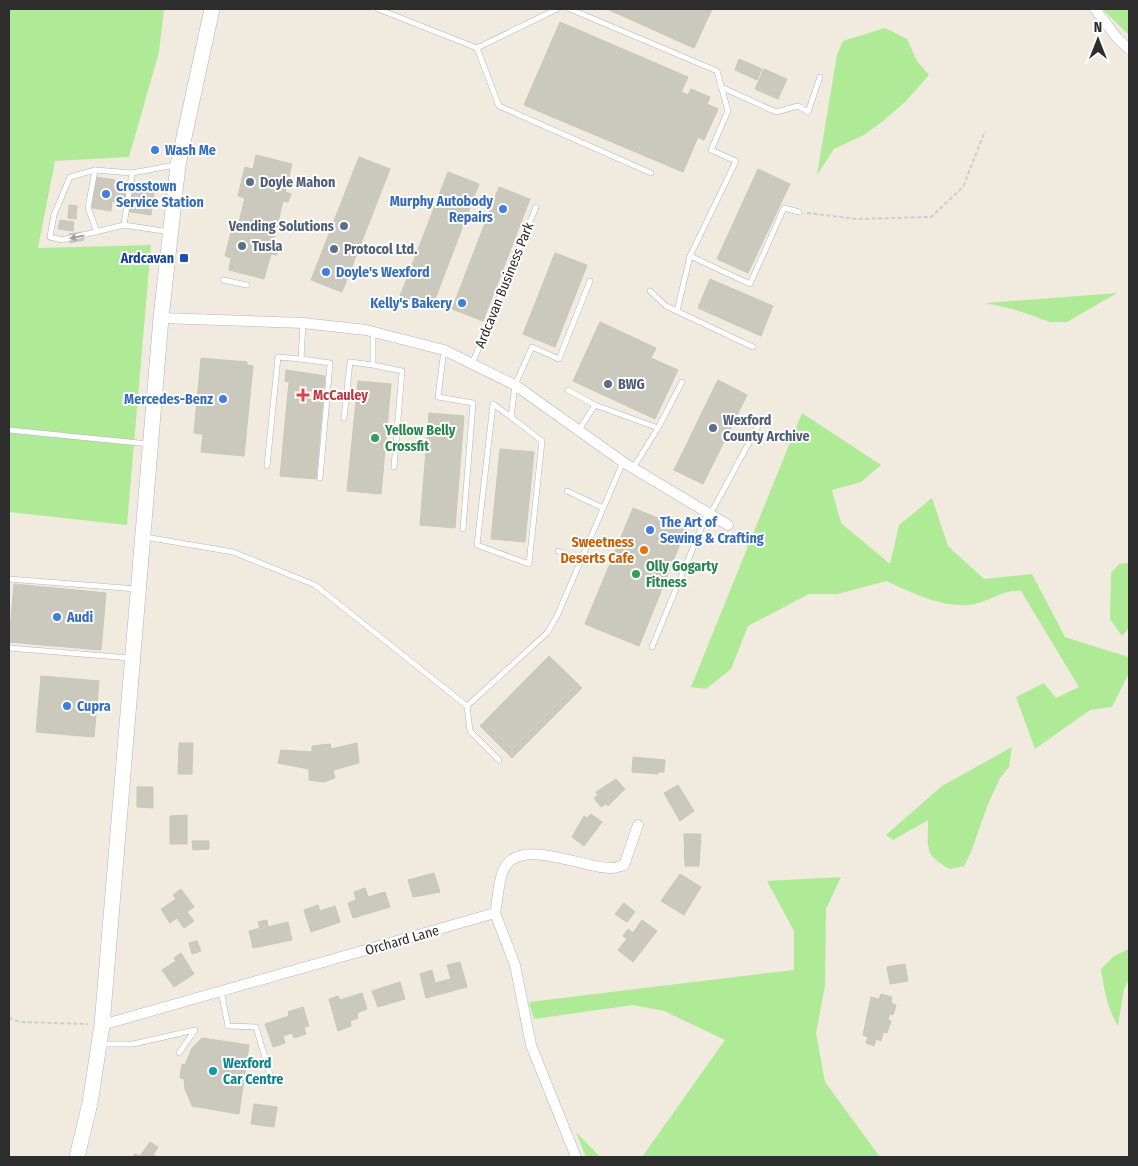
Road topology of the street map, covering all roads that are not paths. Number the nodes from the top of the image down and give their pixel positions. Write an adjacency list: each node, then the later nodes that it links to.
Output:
1 (212, 9): 10 (main road)
2 (378, 9): 6 (lane)
3 (557, 9): 6 (lane)
4 (570, 9): 9 (lane)
5 (1095, 9): 7 (street)
6 (477, 48): 13 (lane)
7 (1129, 49)
8 (820, 77): 9 (lane)
9 (721, 87): 19 (lane)
10 (178, 165): 12 (lane); 18 (main road)
11 (95, 170): 12 (lane); 17 (lane); 17 (lane, one-way to 11)
12 (132, 173): 16 (lane)
13 (651, 173)
14 (536, 207): 31 (lane, Ardcavan Business Park)
15 (799, 212): 19 (lane)
16 (124, 225): 17 (lane); 18 (lane)
17 (98, 232)
18 (170, 232): 25 (main road)
19 (690, 256): 24 (lane)
20 (223, 280): 22 (lane)
21 (590, 281): 34 (lane)
22 (247, 285)
23 (650, 291): 24 (lane)
24 (677, 311): 28 (lane)
25 (160, 318): 26 (street, Ardcavan Business Park); 43 (main road)
26 (303, 323): 27 (street, Ardcavan Business Park); 30 (lane)
27 (373, 332): 29 (street, Ardcavan Business Park); 32 (lane)
28 (753, 347)
29 (444, 350): 31 (street, Ardcavan Business Park); 53 (lane)
30 (301, 359): 45 (lane); 48 (lane)
31 (472, 364): 34 (street, Ardcavan Business Park)
32 (372, 365): 38 (lane); 46 (lane)
33 (682, 382): 40 (lane)
34 (515, 385): 37 (lane); 42 (street, Ardcavan Business Park)
35 (568, 390): 36 (lane)
36 (595, 405): 40 (lane); 42 (lane)
37 (511, 417): 37 (lane)
38 (344, 418)
39 (764, 419): 51 (lane)
40 (658, 428): 47 (lane)
41 (9, 430): 43 (lane)
42 (578, 430): 44 (street, Ardcavan Business Park)
43 (150, 444): 54 (main road)
44 (623, 462): 47 (street, Ardcavan Business Park); 50 (lane)
45 (267, 466)
46 (394, 468)
47 (633, 468): 51 (street, Ardcavan Business Park)
48 (320, 478)
49 (566, 491): 50 (lane)
50 (603, 508): 56 (lane)
51 (707, 514): 52 (street, Ardcavan Business Park); 59 (lane)
52 (728, 525)
53 (463, 529)
54 (142, 537): 58 (main road); 62 (lane)
55 (558, 551): 56 (lane)
56 (580, 562): 62 (lane)
57 (9, 579): 58 (lane)
58 (138, 589): 61 (main road)
59 (652, 647)
60 (9, 648): 61 (lane)
61 (132, 658): 67 (main road)
62 (467, 706): 63 (lane)
63 (499, 760)
64 (638, 825): 65 (street)
65 (495, 913): 66 (street, Orchard Lane); 72 (street)
66 (221, 991): 67 (street, Orchard Lane); 70 (lane)
67 (102, 1025): 68 (main road)
68 (99, 1044): 69 (lane); 71 (main road)
69 (179, 1054)
70 (271, 1078)
71 (77, 1157)
72 (576, 1157)

